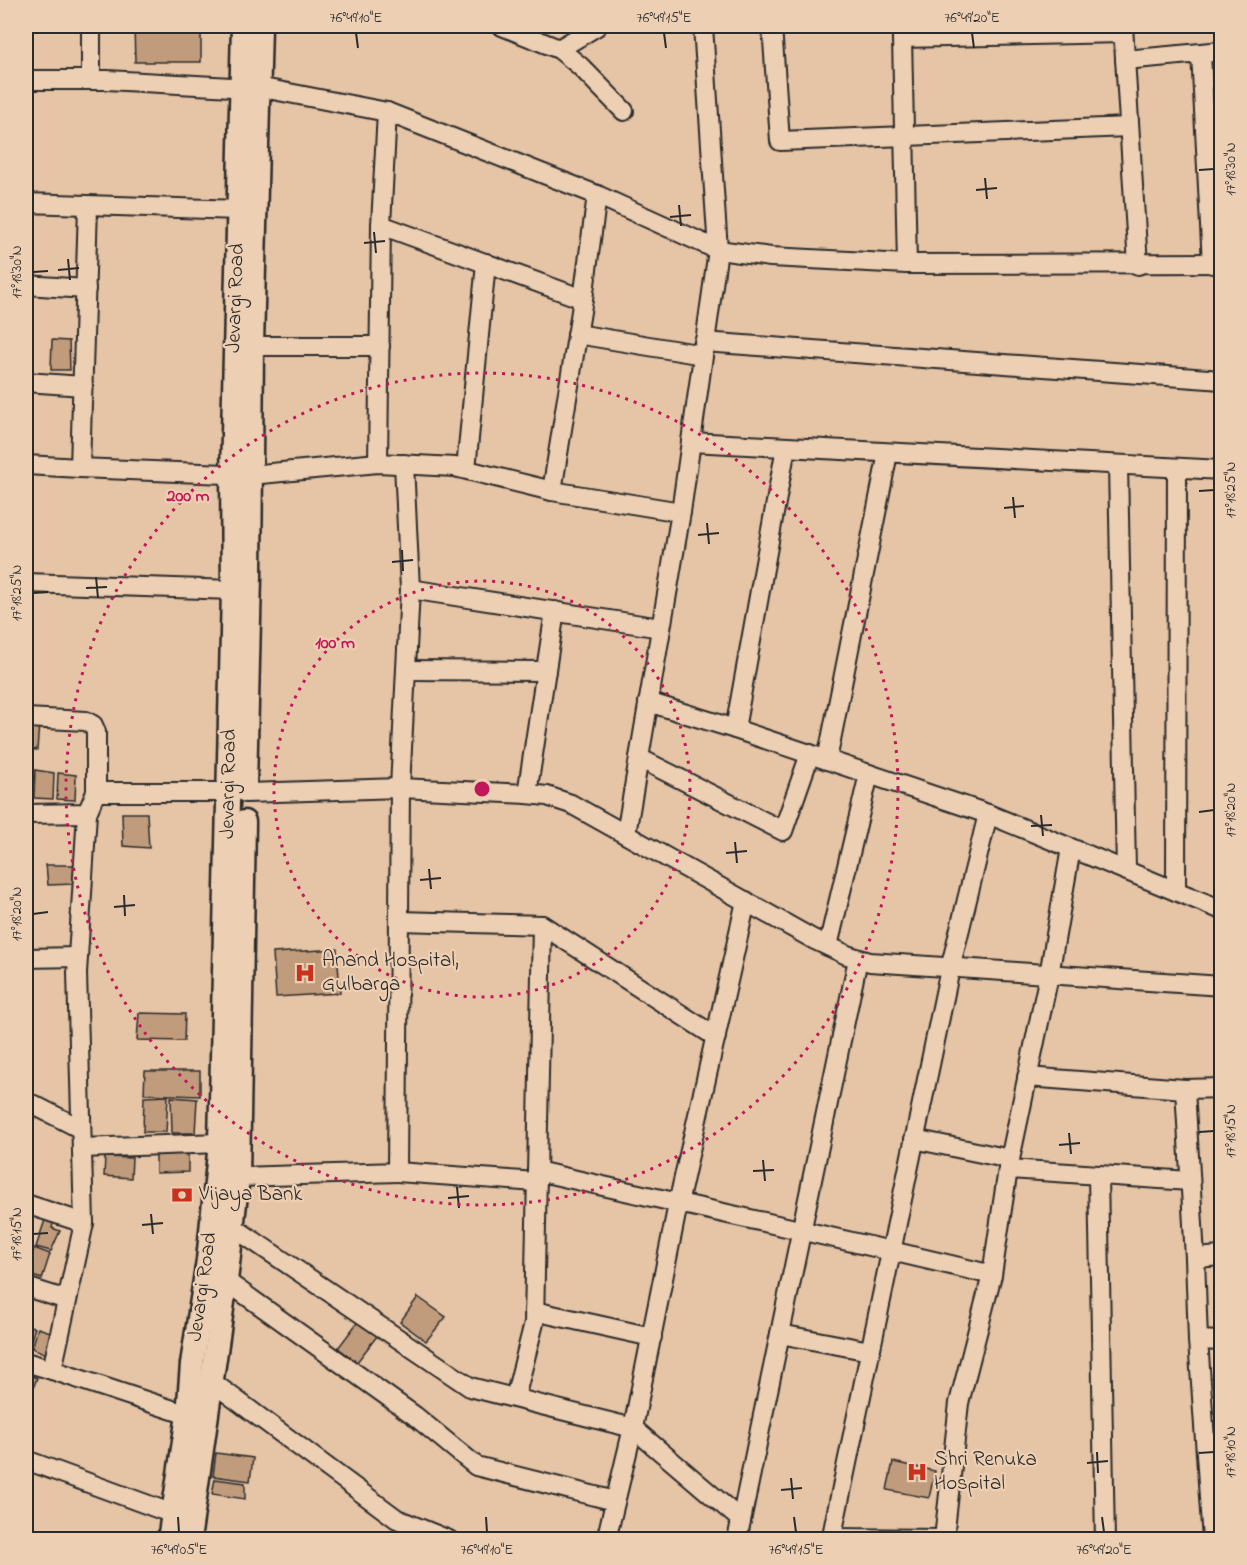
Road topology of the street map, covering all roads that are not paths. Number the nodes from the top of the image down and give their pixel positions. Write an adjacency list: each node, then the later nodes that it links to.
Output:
1 (91, 26): 15 (street)
2 (243, 26): 16 (main road, Jevargi Road)
3 (260, 26): 16 (main road)
4 (502, 26): 10 (street)
5 (597, 26): 10 (street)
6 (703, 26): 26 (street)
7 (772, 26): 20 (street)
8 (1123, 29): 9 (street); 13 (street)
9 (902, 32): 20 (street)
10 (559, 49): 17 (street)
11 (1221, 51): 12 (street)
12 (1201, 53): 13 (street); 29 (street)
13 (1125, 60): 19 (street)
14 (26, 80): 15 (street)
15 (92, 80): 16 (street)
16 (251, 87): 18 (street); 24 (main road, Jevargi Road); 35 (main road)
17 (624, 111)
18 (387, 112): 21 (street); 25 (street)
19 (1129, 127): 20 (street); 30 (street)
20 (903, 136): 28 (street)
21 (597, 195): 26 (street); 33 (street)
22 (26, 203): 23 (street)
23 (88, 206): 24 (street); 32 (street)
24 (239, 210): 52 (main road, Jevargi Road)
25 (381, 225): 27 (street); 36 (street)
26 (718, 250): 28 (street); 37 (street)
27 (486, 263): 33 (street); 50 (street)
28 (907, 264): 30 (street)
29 (1217, 264): 30 (street)
30 (1138, 265)
31 (26, 285): 32 (street)
32 (86, 290): 40 (street)
33 (583, 299): 34 (street)
34 (577, 334): 37 (street); 53 (street)
35 (252, 346): 36 (street); 52 (main road)
36 (380, 346): 44 (street)
37 (704, 349): 38 (street); 41 (street)
38 (1221, 380)
39 (26, 382): 40 (street)
40 (83, 386): 48 (street)
41 (691, 442): 42 (street); 54 (street)
42 (786, 447): 43 (street); 64 (street)
43 (888, 453): 47 (street); 65 (street)
44 (378, 463): 45 (street); 52 (street)
45 (404, 464): 50 (street); 56 (street)
46 (26, 465): 48 (street)
47 (1118, 465): 49 (street); 77 (street)
48 (80, 468): 52 (street)
49 (1177, 468): 51 (street); 78 (street)
50 (466, 469): 53 (street)
51 (1221, 470)
52 (241, 475): 57 (main road, Jevargi Road); 70 (main road)
53 (552, 491): 54 (street)
54 (681, 512): 59 (street)
55 (26, 583): 57 (street)
56 (410, 589): 58 (street); 60 (street)
57 (233, 590): 70 (main road, Jevargi Road)
58 (555, 611): 59 (street); 61 (street)
59 (661, 628): 62 (street)
60 (405, 670): 61 (street); 68 (street)
61 (546, 671): 71 (street)
62 (648, 702): 64 (street); 66 (street)
63 (26, 718): 69 (street)
64 (735, 729): 65 (street)
65 (819, 757): 66 (street); 67 (street)
66 (639, 758): 75 (street)
67 (869, 774): 74 (street); 83 (street)
68 (400, 788): 70 (street); 71 (street); 81 (street)
69 (96, 792): 70 (street); 72 (street)
70 (237, 792): 97 (main road, Jevargi Road); 103 (main road)
71 (527, 794): 75 (street)
72 (87, 813): 73 (street); 84 (street)
73 (26, 814)
74 (988, 814): 76 (street); 87 (street)
75 (626, 834): 79 (street)
76 (1071, 848): 77 (street); 88 (street)
77 (1126, 870): 78 (street)
78 (1176, 891): 80 (street)
79 (746, 901): 83 (street); 90 (street)
80 (1221, 910)
81 (399, 921): 82 (street); 100 (street)
82 (542, 925): 90 (street); 102 (street)
83 (828, 946): 86 (street)
84 (78, 957): 85 (street); 95 (street)
85 (26, 958)
86 (858, 958): 87 (street); 109 (street)
87 (950, 969): 88 (street); 96 (street)
88 (1049, 975): 89 (street); 91 (street)
89 (1221, 986)
90 (716, 1037): 106 (street)
91 (1027, 1077): 93 (street); 99 (street)
92 (1221, 1088): 93 (street)
93 (1185, 1089): 104 (street)
94 (26, 1104): 95 (street)
95 (81, 1129): 98 (street)
96 (914, 1139): 99 (street); 110 (street)
97 (220, 1143): 98 (street); 127 (main road, Jevargi Road)
98 (82, 1148): 107 (street)
99 (1009, 1164): 101 (street); 113 (street)
100 (397, 1172): 102 (street); 103 (street)
101 (1098, 1175): 104 (street); 141 (street)
102 (537, 1177): 106 (street); 117 (street)
103 (238, 1178): 108 (main road)
104 (1190, 1181): 112 (street)
105 (26, 1204): 107 (street)
106 (678, 1204): 109 (street); 119 (street)
107 (84, 1224): 116 (street)
108 (233, 1227): 114 (main road); 126 (street)
109 (802, 1230): 110 (street); 118 (street)
110 (891, 1250): 113 (street); 122 (street)
111 (1221, 1256): 112 (street)
112 (1195, 1258): 120 (street)
113 (992, 1275): 139 (street)
114 (226, 1281): 125 (main road); 130 (street)
115 (26, 1287): 116 (street)
116 (67, 1300): 124 (street)
117 (534, 1311): 119 (street); 126 (street)
118 (780, 1334): 122 (street); 132 (street)
119 (652, 1337): 128 (street)
120 (1198, 1340): 121 (street); 142 (street)
121 (1221, 1341)
122 (870, 1351): 138 (street)
123 (26, 1362): 124 (street)
124 (52, 1370): 127 (street)
125 (212, 1382): 134 (main road); 135 (street)
126 (515, 1398): 128 (street)
127 (188, 1415): 131 (main road, Jevargi Road)
128 (633, 1428): 130 (street); 132 (street)
129 (26, 1460): 131 (street)
130 (615, 1501): 136 (street)
131 (172, 1514): 133 (main road, Jevargi Road)
132 (741, 1520): 137 (street)
133 (169, 1539)
134 (189, 1539)
135 (449, 1539)
136 (606, 1539)
137 (737, 1539)
138 (832, 1539): 139 (street)
139 (944, 1539): 140 (street)
140 (952, 1539)
141 (1105, 1539)
142 (1212, 1539)

